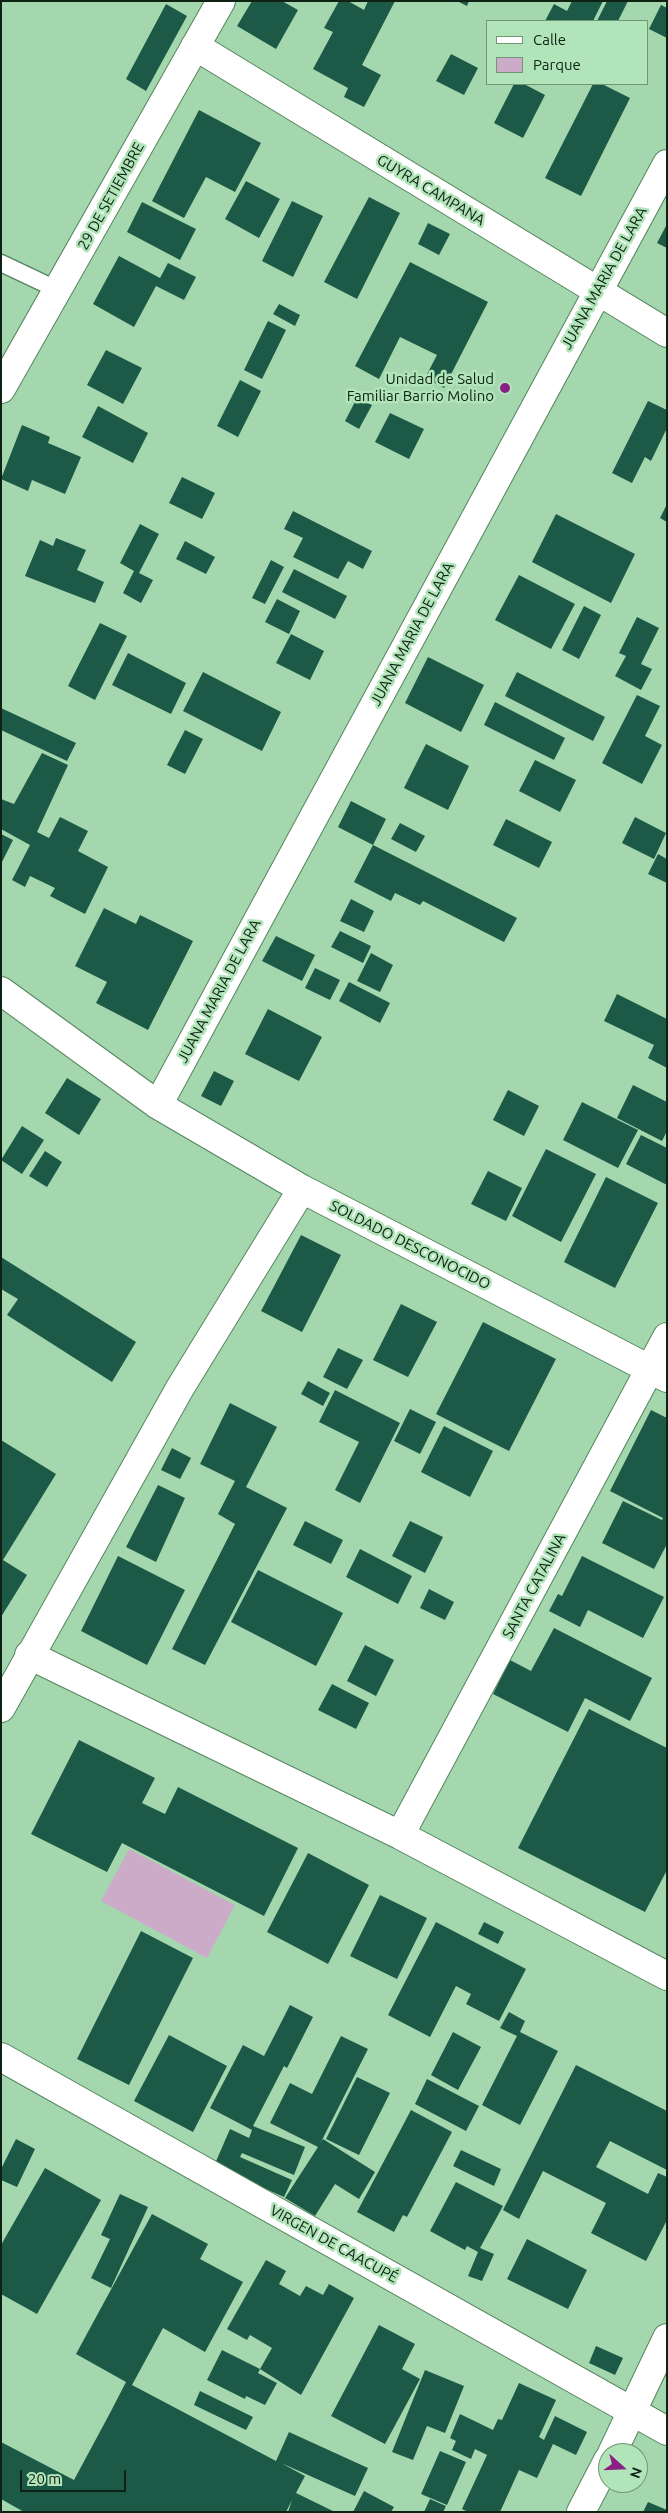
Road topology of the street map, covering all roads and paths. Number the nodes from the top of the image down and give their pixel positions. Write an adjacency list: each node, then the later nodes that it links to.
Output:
1 (221, 1): 2 (street, 29 DE SETIEMBRE)
2 (195, 46): 5 (street, 29 DE SETIEMBRE); 6 (street, GUYRA CAMPANA)
3 (667, 164): 6 (street, JUANA MARIA DE LARA)
4 (1, 263): 5 (lane)
5 (58, 290): 8 (street, 29 DE SETIEMBRE)
6 (597, 292): 7 (street, GUYRA CAMPANA); 10 (street, JUANA MARIA DE LARA)
7 (667, 333)
8 (1, 390)
9 (1, 991): 10 (street, SOLDADO DESCONOCIDO)
10 (158, 1105): 11 (street, SOLDADO DESCONOCIDO)
11 (302, 1189): 13 (street, SOLDADO DESCONOCIDO); 14 (street)
12 (667, 1337): 13 (street, SANTA CATALINA)
13 (658, 1373): 16 (street, SANTA CATALINA)
14 (29, 1655): 15 (street); 16 (street)
15 (1, 1708)
16 (400, 1835): 17 (street)
17 (667, 1976)
18 (1, 2057): 20 (street, VIRGEN DE CAACUPÉ)
19 (667, 2338): 20 (street)
20 (633, 2412): 21 (street, VIRGEN DE CAACUPÉ); 22 (street)
21 (667, 2431)
22 (617, 2443)
23 (598, 2479): 24 (street)
24 (581, 2512)

